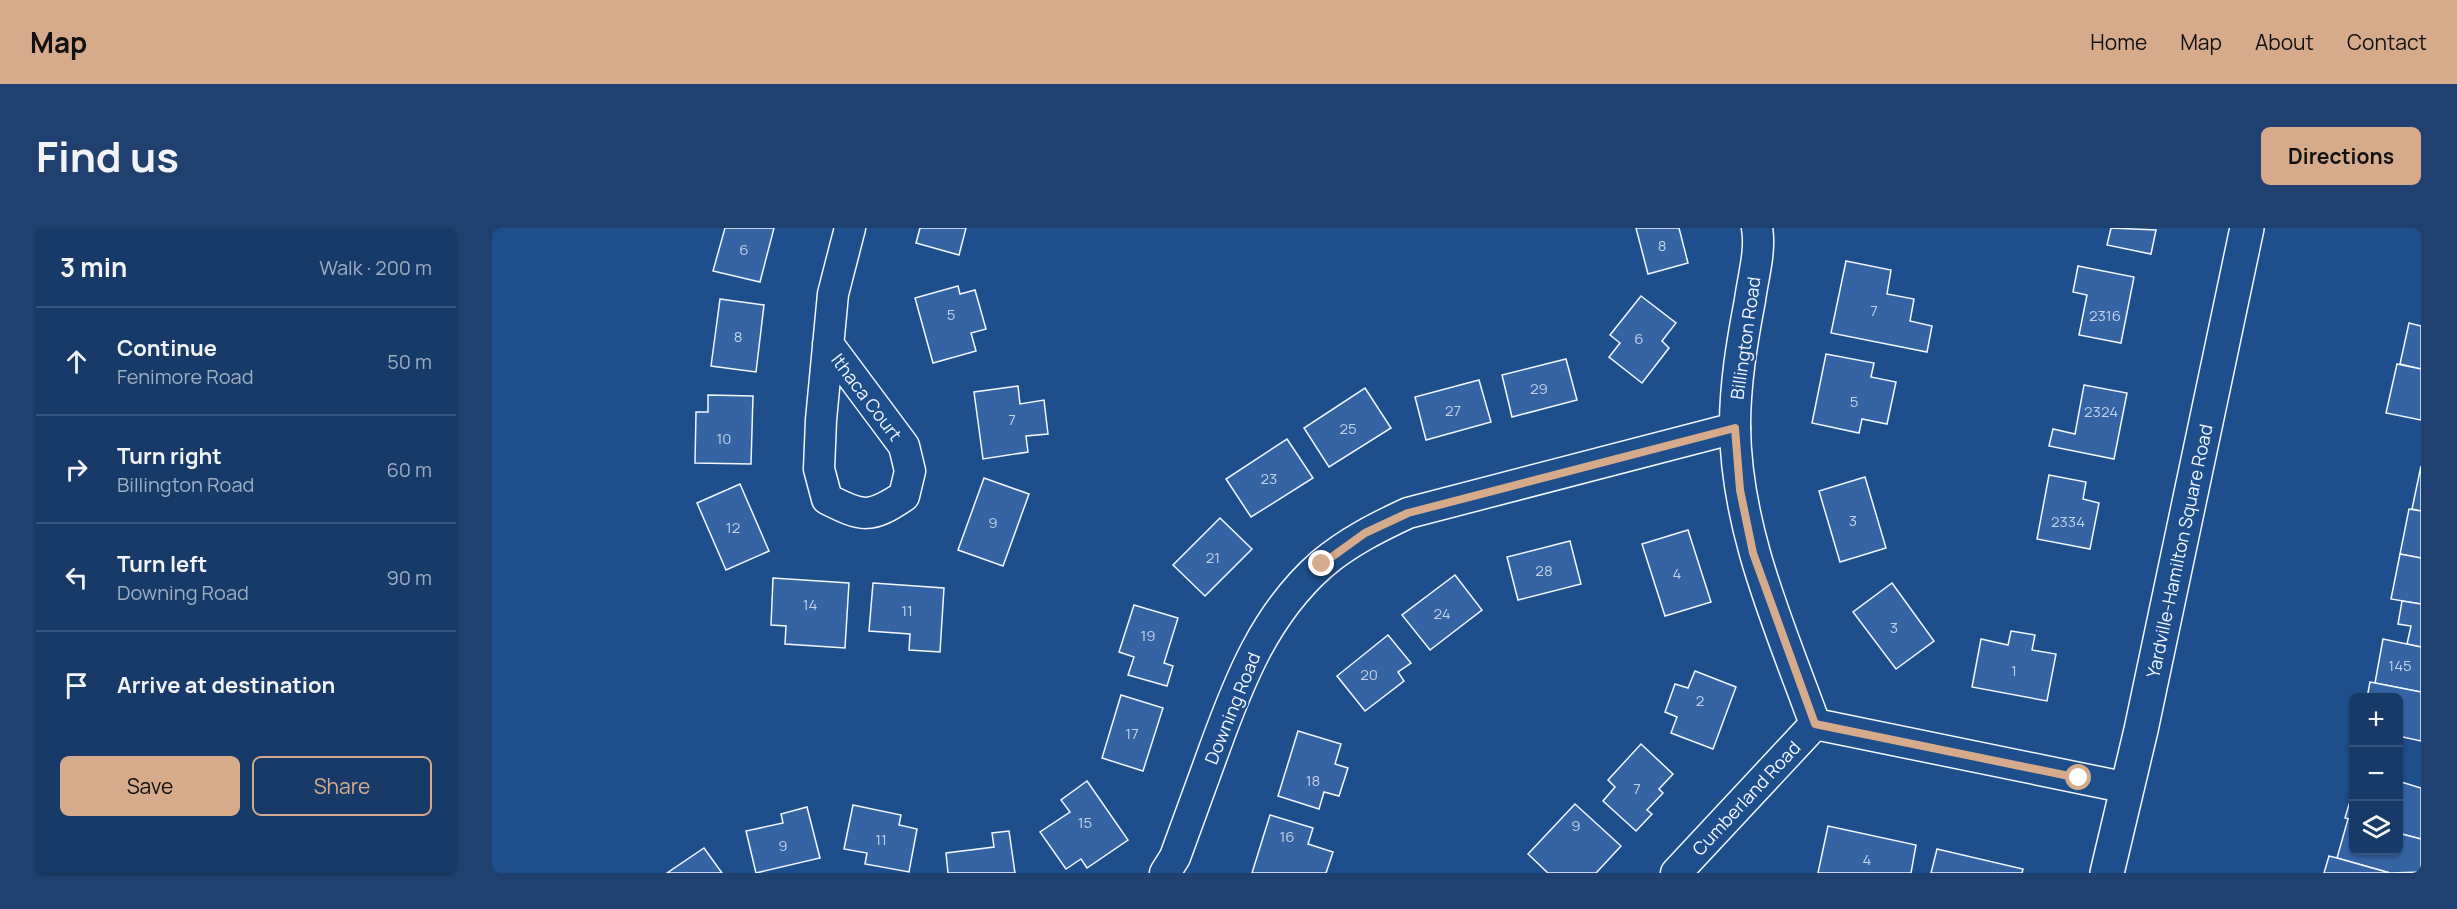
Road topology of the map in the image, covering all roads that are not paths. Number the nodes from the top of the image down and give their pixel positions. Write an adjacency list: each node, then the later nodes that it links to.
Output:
1 (850, 228): 4 (street, Ithaca Court)
2 (1757, 228): 5 (street, Billington Road)
3 (2247, 228): 7 (street, Yardville-Hamilton Square Road)
4 (828, 344): 4 (street, Ithaca Court)
5 (1735, 428): 6 (street, Billington Road); 8 (street, Downing Road)
6 (1815, 724): 7 (street); 9 (street, Cumberland Road)
7 (2128, 788): 10 (street, Yardville-Hamilton Square Road)
8 (1165, 873)
9 (1676, 873)
10 (2107, 873)

